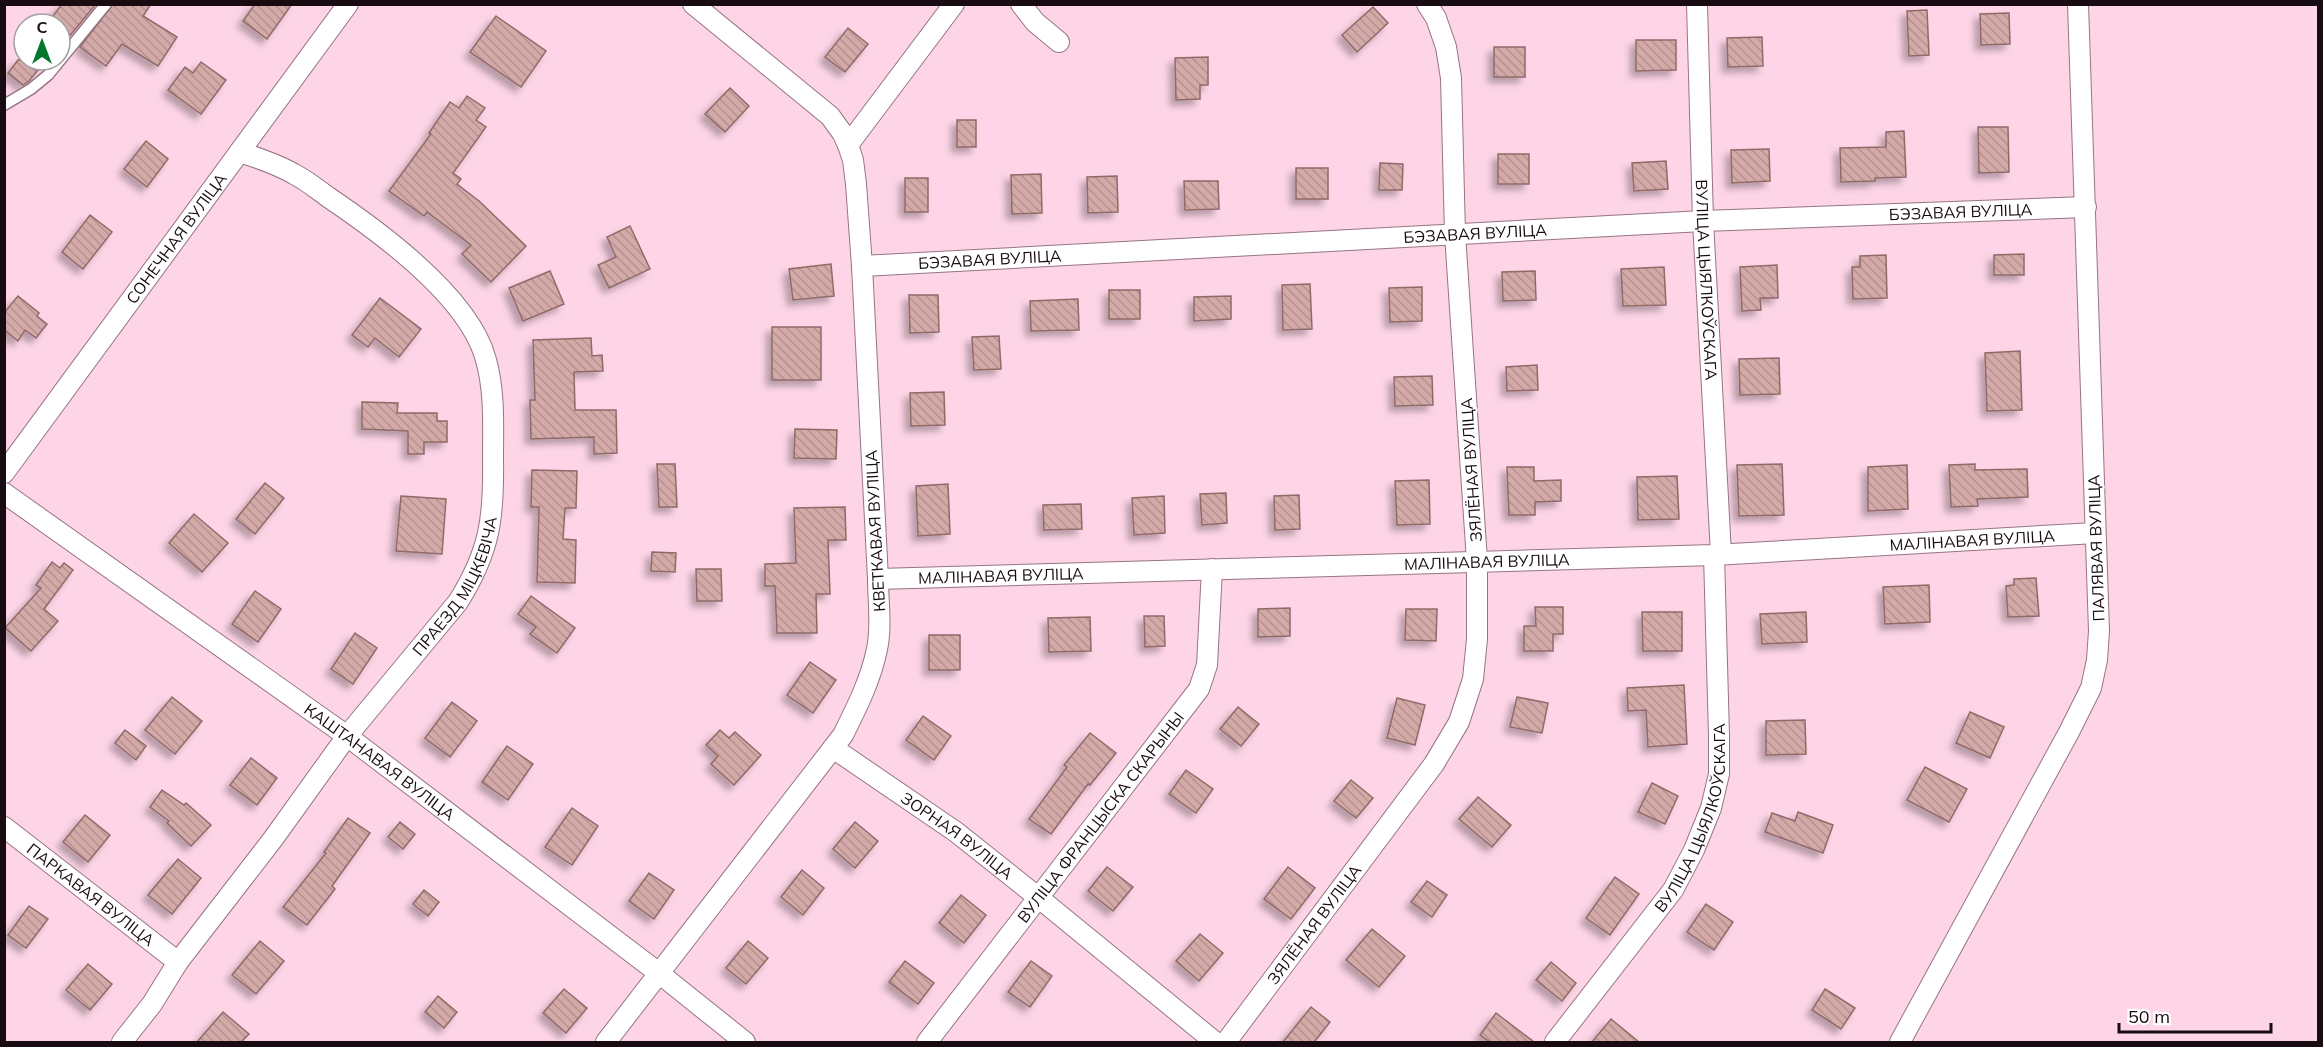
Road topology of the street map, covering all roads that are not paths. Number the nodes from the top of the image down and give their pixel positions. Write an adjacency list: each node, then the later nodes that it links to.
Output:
1 (106, 4): 10 (lane)
2 (348, 4): 12 (street, СОНЕЧНАЯ ВУЛІЦА)
3 (693, 4): 11 (street, КВЕТКАВАЯ ВУЛІЦА)
4 (954, 4): 11 (street)
5 (1021, 4): 9 (street)
6 (1427, 4): 15 (street, ЗЯЛЁНАЯ ВУЛІЦА)
7 (1697, 4): 14 (street, ВУЛІЦА ЦЫЯЛКОЎСКАГА)
8 (2078, 4): 13 (street, ПАЛЯВАЯ ВУЛІЦА)
9 (1059, 42)
10 (4, 105)
11 (848, 145): 16 (street, КВЕТКАВАЯ ВУЛІЦА)
12 (240, 152): 17 (street, СОНЕЧНАЯ ВУЛІЦА); 24 (street, ПРАЕЗД МІЦКЕВІЧА)
13 (2086, 207): 14 (street, БЭЗАВАЯ ВУЛІЦА); 19 (street, ПАЛЯВАЯ ВУЛІЦА)
14 (1703, 221): 15 (street, БЭЗАВАЯ ВУЛІЦА); 20 (street, ВУЛІЦА ЦЫЯЛКОЎСКАГА)
15 (1455, 234): 16 (street, БЭЗАВАЯ ВУЛІЦА); 21 (street, ЗЯЛЁНАЯ ВУЛІЦА)
16 (862, 266): 23 (street, КВЕТКАВАЯ ВУЛІЦА)
17 (4, 473)
18 (4, 493): 24 (street, КАШТАНАВАЯ ВУЛІЦА)
19 (2095, 533): 20 (street, МАЛІНАВАЯ ВУЛІЦА); 37 (street, ПАЛЯВАЯ ВУЛІЦА)
20 (1718, 554): 21 (street, МАЛІНАВАЯ ВУЛІЦА); 36 (street, ВУЛІЦА ЦЫЯЛКОЎСКАГА)
21 (1477, 561): 22 (street, МАЛІНАВАЯ ВУЛІЦА); 35 (street, ЗЯЛЁНАЯ ВУЛІЦА)
22 (1212, 569): 23 (street, МАЛІНАВАЯ ВУЛІЦА); 27 (street, ВУЛІЦА ФРАНЦЫСКА СКАРЫНЫ)
23 (878, 579): 25 (street, КВЕТКАВАЯ ВУЛІЦА)
24 (347, 736): 28 (street, ПРАЕЗД МІЦКЕВІЧА); 29 (street, КАШТАНАВАЯ ВУЛІЦА)
25 (833, 748): 27 (street, ЗОРНАЯ ВУЛІЦА); 29 (street, КВЕТКАВАЯ ВУЛІЦА)
26 (4, 827): 28 (street, ПАРКАВАЯ ВУЛІЦА)
27 (1039, 898): 33 (street, ВУЛІЦА ФРАНЦЫСКА СКАРЫНЫ); 34 (street, ЗОРНАЯ ВУЛІЦА)
28 (178, 962): 30 (street, ПРАЕЗД МІЦКЕВІЧА)
29 (660, 974): 31 (street, КВЕТКАВАЯ ВУЛІЦА); 32 (street, КАШТАНАВАЯ ВУЛІЦА)
30 (122, 1042)
31 (606, 1042)
32 (745, 1042)
33 (927, 1042)
34 (1215, 1042)
35 (1226, 1042)
36 (1555, 1042)
37 (1900, 1042)

